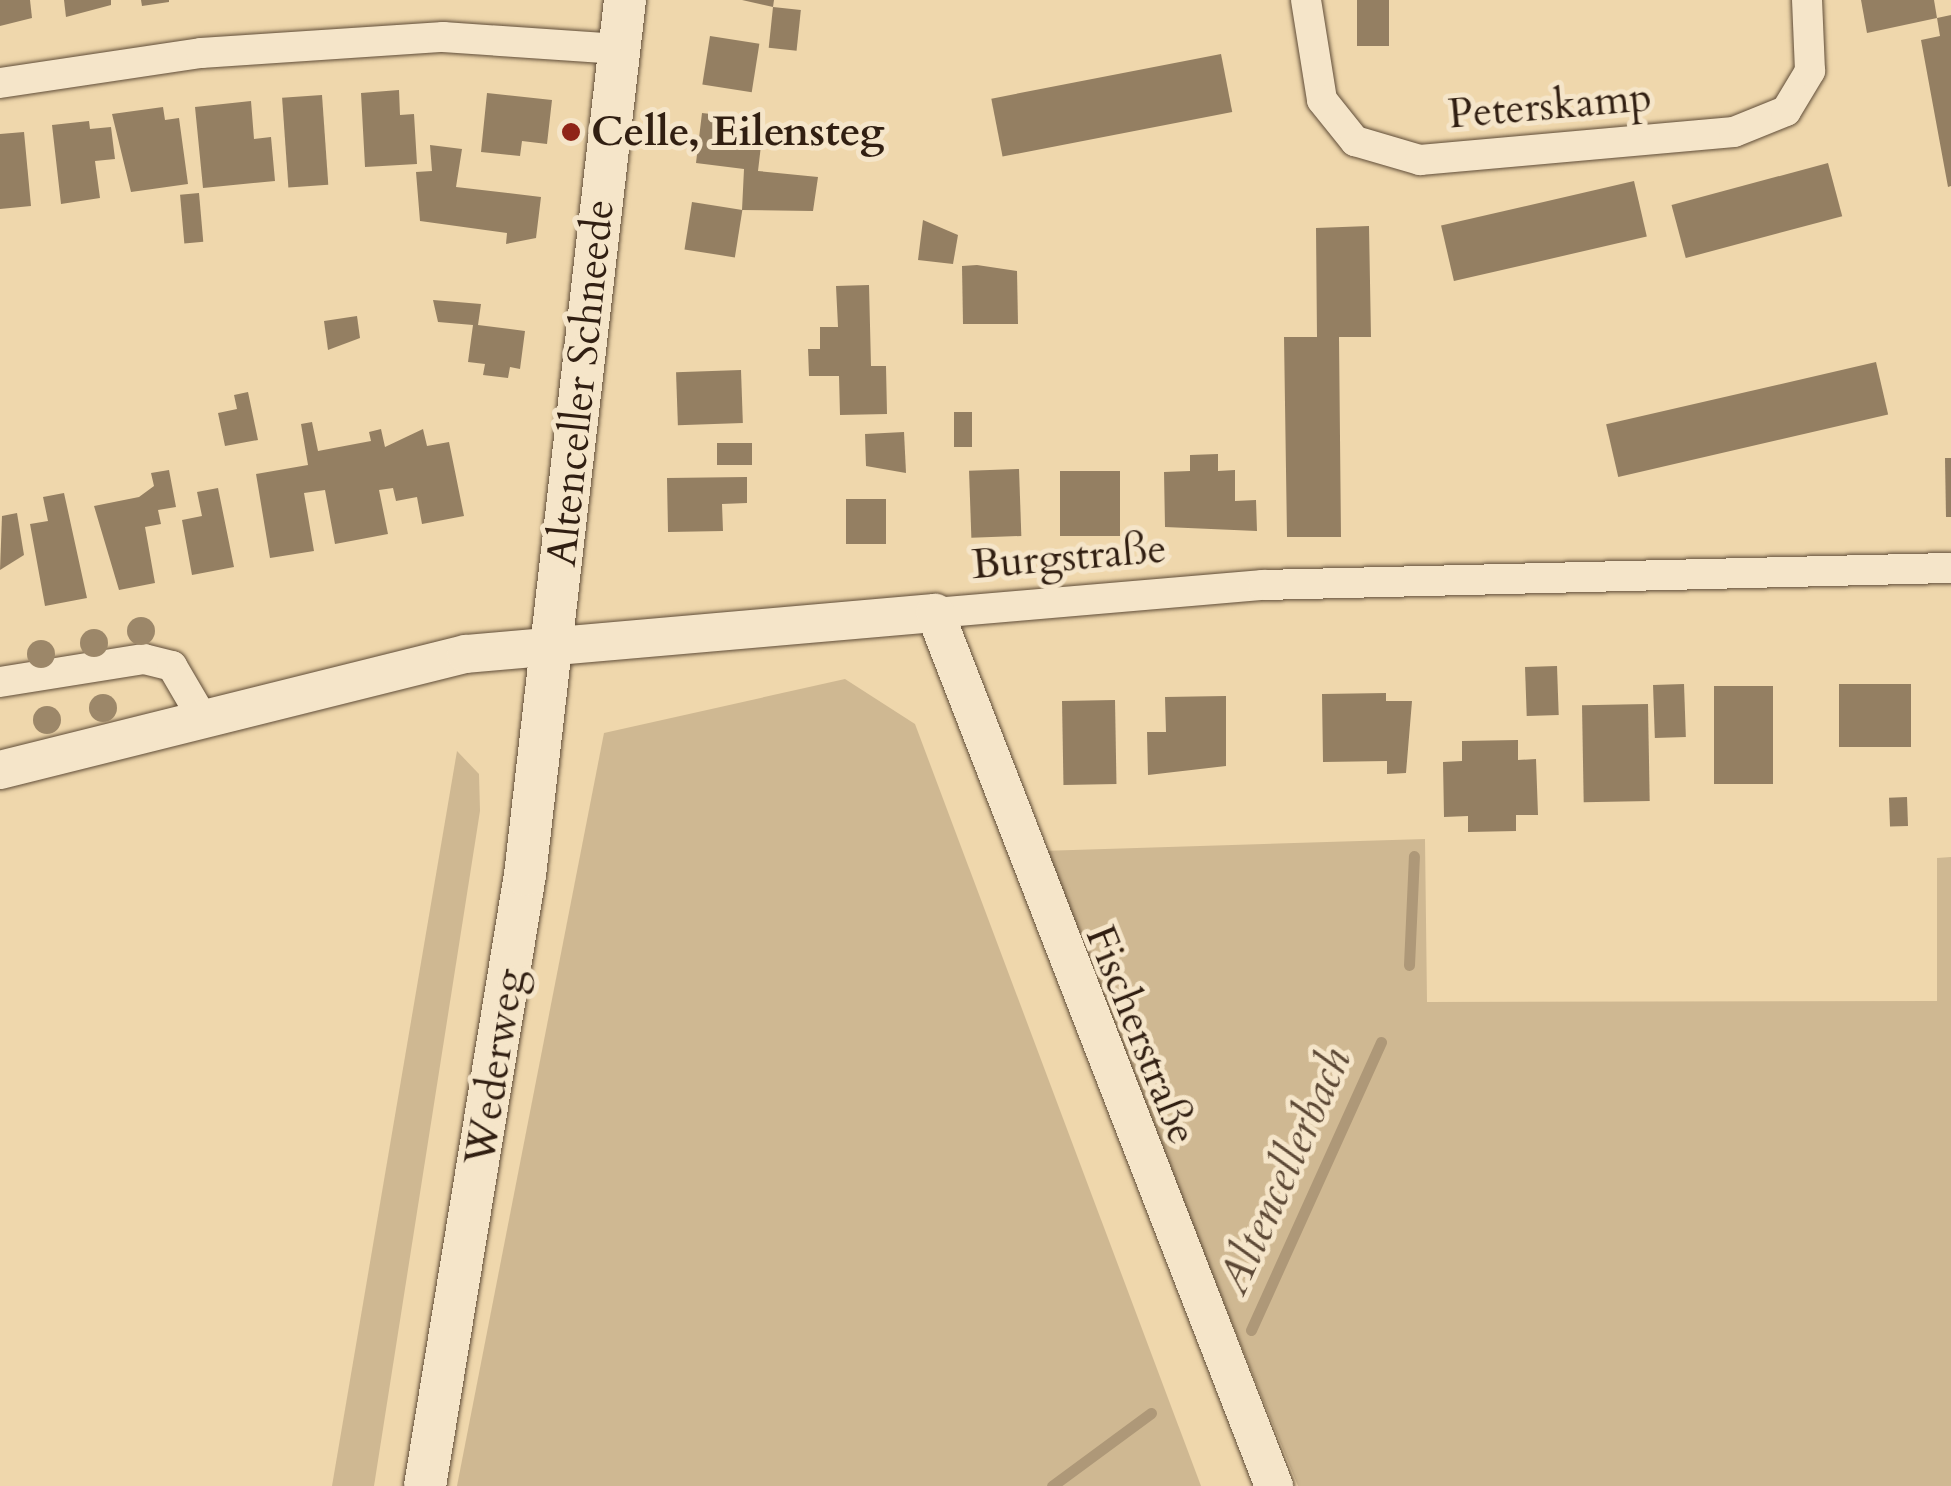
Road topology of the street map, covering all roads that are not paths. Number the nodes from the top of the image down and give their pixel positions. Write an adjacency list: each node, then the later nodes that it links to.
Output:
1 (625, 0): 4 (main road, Altenceller Schneede)
2 (1306, 0): 3 (street, Peterskamp)
3 (1807, 0)
4 (619, 49): 5 (street); 8 (main road, Altenceller Schneede)
5 (0, 83)
6 (1951, 568): 7 (street, Burgstraße)
7 (935, 613): 8 (street, Burgstraße); 13 (street, Fischerstraße)
8 (553, 646): 10 (street, Burgstraße); 12 (main road, Wederweg)
9 (0, 682): 10 (street)
10 (204, 718): 11 (street, Burgstraße)
11 (0, 770)
12 (425, 1486)
13 (1274, 1486)

